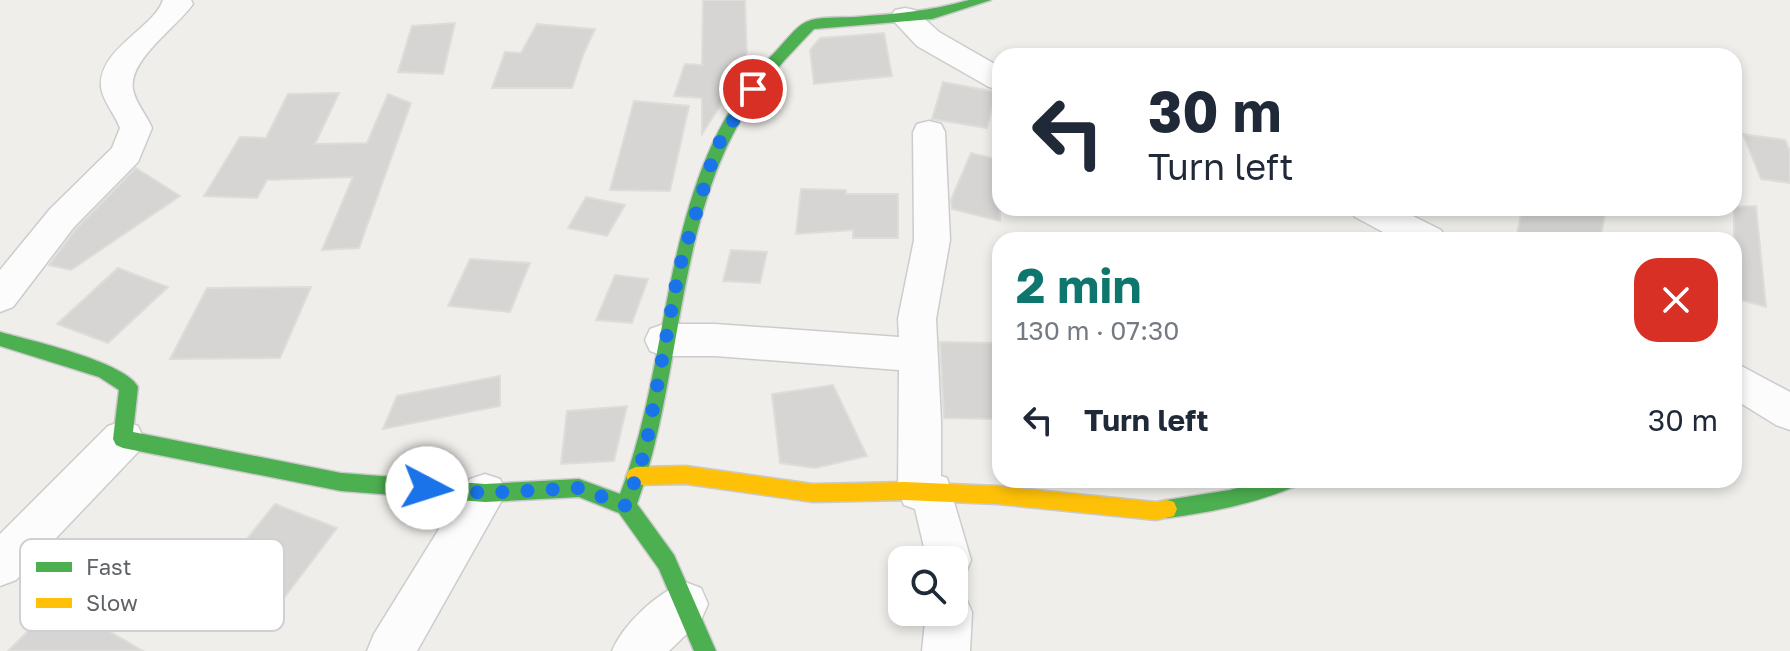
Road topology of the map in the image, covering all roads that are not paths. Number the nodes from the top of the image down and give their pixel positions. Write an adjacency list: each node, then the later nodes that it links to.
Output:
1 (177, 0): 8 (street)
2 (984, 0): 3 (street)
3 (905, 17): 4 (street); 10 (street)
4 (992, 75)
5 (929, 132): 11 (street)
6 (1382, 216): 7 (street)
7 (1413, 232)
8 (0, 297)
9 (0, 339): 14 (street)
10 (664, 340): 11 (street); 15 (street)
11 (919, 355): 17 (street)
12 (1742, 384): 13 (street)
13 (1790, 413)
14 (123, 439): 18 (street); 20 (street)
15 (636, 476): 17 (street); 19 (street)
16 (1272, 488): 17 (street)
17 (926, 492): 22 (street)
18 (485, 493): 19 (street); 26 (street)
19 (626, 506): 24 (street)
20 (25, 539)
21 (20, 545): 23 (street)
22 (944, 546)
23 (0, 565)
24 (685, 604): 27 (street); 28 (street)
25 (948, 626): 29 (street)
26 (391, 651)
27 (636, 651)
28 (705, 651)
29 (946, 651)

